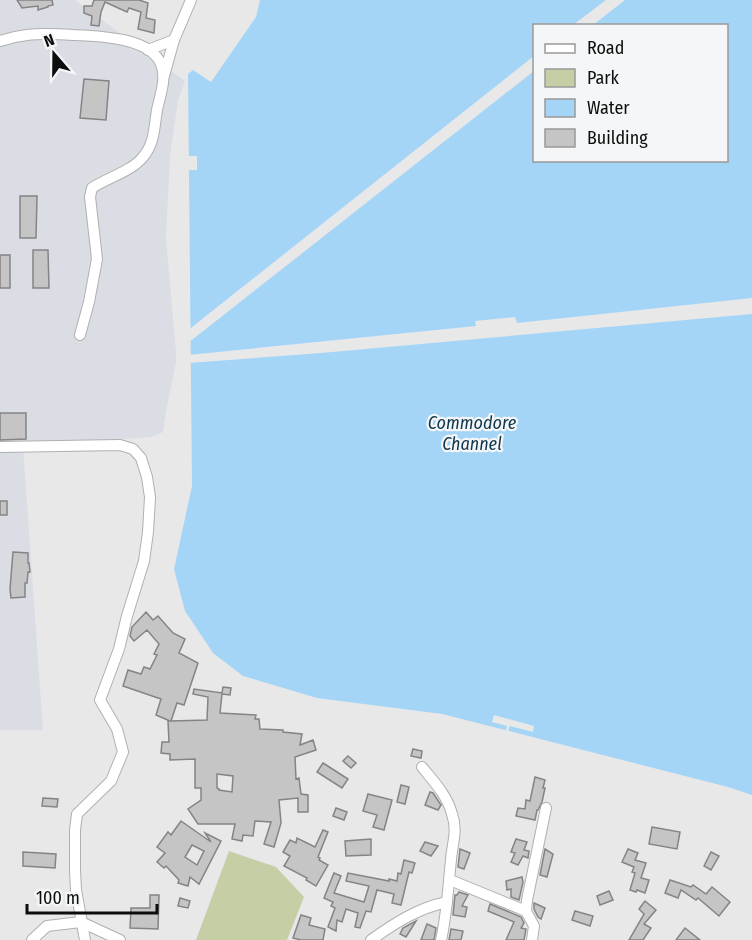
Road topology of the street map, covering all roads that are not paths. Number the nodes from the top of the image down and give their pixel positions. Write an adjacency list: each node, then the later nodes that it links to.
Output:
1 (191, 0): 2 (street)
2 (174, 40): 4 (street); 5 (street)
3 (0, 41): 4 (street)
4 (148, 50): 5 (street)
5 (164, 76): 6 (street)
6 (80, 335)
7 (0, 447): 13 (street)
8 (422, 767): 10 (street)
9 (546, 808): 12 (street)
10 (450, 880): 11 (street); 12 (street)
11 (447, 902): 17 (street); 18 (street)
12 (526, 911): 19 (street)
13 (81, 922): 14 (street); 15 (street); 16 (street)
14 (32, 940)
15 (85, 940)
16 (120, 940)
17 (371, 940)
18 (441, 940)
19 (532, 940)

